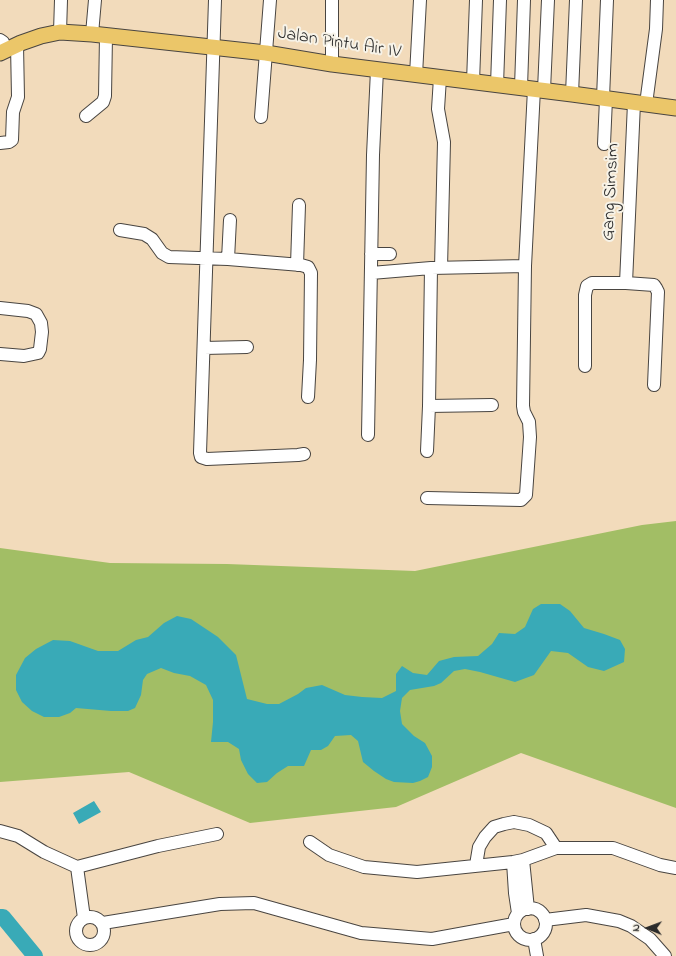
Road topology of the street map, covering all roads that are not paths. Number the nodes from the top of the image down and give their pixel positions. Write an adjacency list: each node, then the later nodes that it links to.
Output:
1 (61, 0): 14 (street)
2 (95, 0): 15 (street)
3 (215, 0): 17 (street)
4 (270, 0): 18 (street)
5 (332, 0): 19 (street)
6 (420, 0): 21 (street)
7 (476, 0): 23 (street)
8 (500, 0): 24 (street)
9 (524, 0): 25 (street)
10 (548, 0): 25 (street)
11 (576, 0): 26 (street)
12 (607, 0): 27 (street)
13 (658, 0): 28 (street, Gang Simsim)
14 (60, 32): 15 (main road, Jalan Pintu Air IV); 16 (main road, Jalan Pintu Air IV)
15 (99, 35): 17 (main road, Jalan Pintu Air IV); 30 (street)
16 (6, 47): 32 (street)
17 (213, 48): 18 (main road, Jalan Pintu Air IV); 39 (street)
18 (266, 53): 19 (main road, Jalan Pintu Air IV); 31 (street)
19 (332, 64): 20 (main road, Jalan Pintu Air IV)
20 (377, 70): 21 (main road, Jalan Pintu Air IV); 37 (street)
21 (416, 75): 22 (main road, Jalan Pintu Air IV)
22 (440, 78): 23 (main road, Jalan Pintu Air IV); 43 (street)
23 (473, 82): 24 (main road, Jalan Pintu Air IV)
24 (497, 84): 25 (main road, Jalan Pintu Air IV)
25 (533, 89): 26 (main road, Jalan Pintu Air IV); 42 (street)
26 (572, 94): 27 (main road, Jalan Pintu Air IV)
27 (604, 99): 28 (main road, Jalan Pintu Air IV); 33 (street)
28 (640, 103): 29 (main road, Jalan Pintu Air IV); 45 (street, Gang Simsim)
29 (676, 108)
30 (86, 116)
31 (261, 117)
32 (0, 143)
33 (604, 144)
34 (299, 205): 41 (street)
35 (230, 220): 40 (street)
36 (120, 230): 39 (street)
37 (371, 254): 38 (street); 44 (street)
38 (390, 254)
39 (205, 258): 40 (street); 48 (street)
40 (228, 259): 41 (street)
41 (297, 265): 52 (street)
42 (525, 266): 43 (street); 58 (street)
43 (436, 268): 44 (street); 54 (street)
44 (371, 273): 55 (street)
45 (626, 283): 50 (street); 51 (street)
46 (0, 308): 49 (street)
47 (247, 347): 48 (street)
48 (204, 348): 57 (street)
49 (0, 354)
50 (584, 366)
51 (654, 385)
52 (308, 397)
53 (492, 405): 54 (street)
54 (429, 406): 56 (street)
55 (368, 436)
56 (427, 451)
57 (304, 454)
58 (427, 498)
59 (0, 831): 65 (street)
60 (217, 834): 65 (street)
61 (310, 842): 64 (street)
62 (556, 848): 63 (street); 64 (street); 66 (street)
63 (518, 861): 64 (street); 67 (street)
64 (476, 865)
65 (77, 867): 68 (street)
66 (676, 868)
67 (520, 915): 69 (street); 70 (street); 71 (street)
68 (84, 918): 70 (street); 72 (street)
69 (545, 920): 71 (street); 74 (street)
70 (103, 923): 72 (street)
71 (534, 939): 73 (street)
72 (94, 950)
73 (537, 956)
74 (665, 956)

